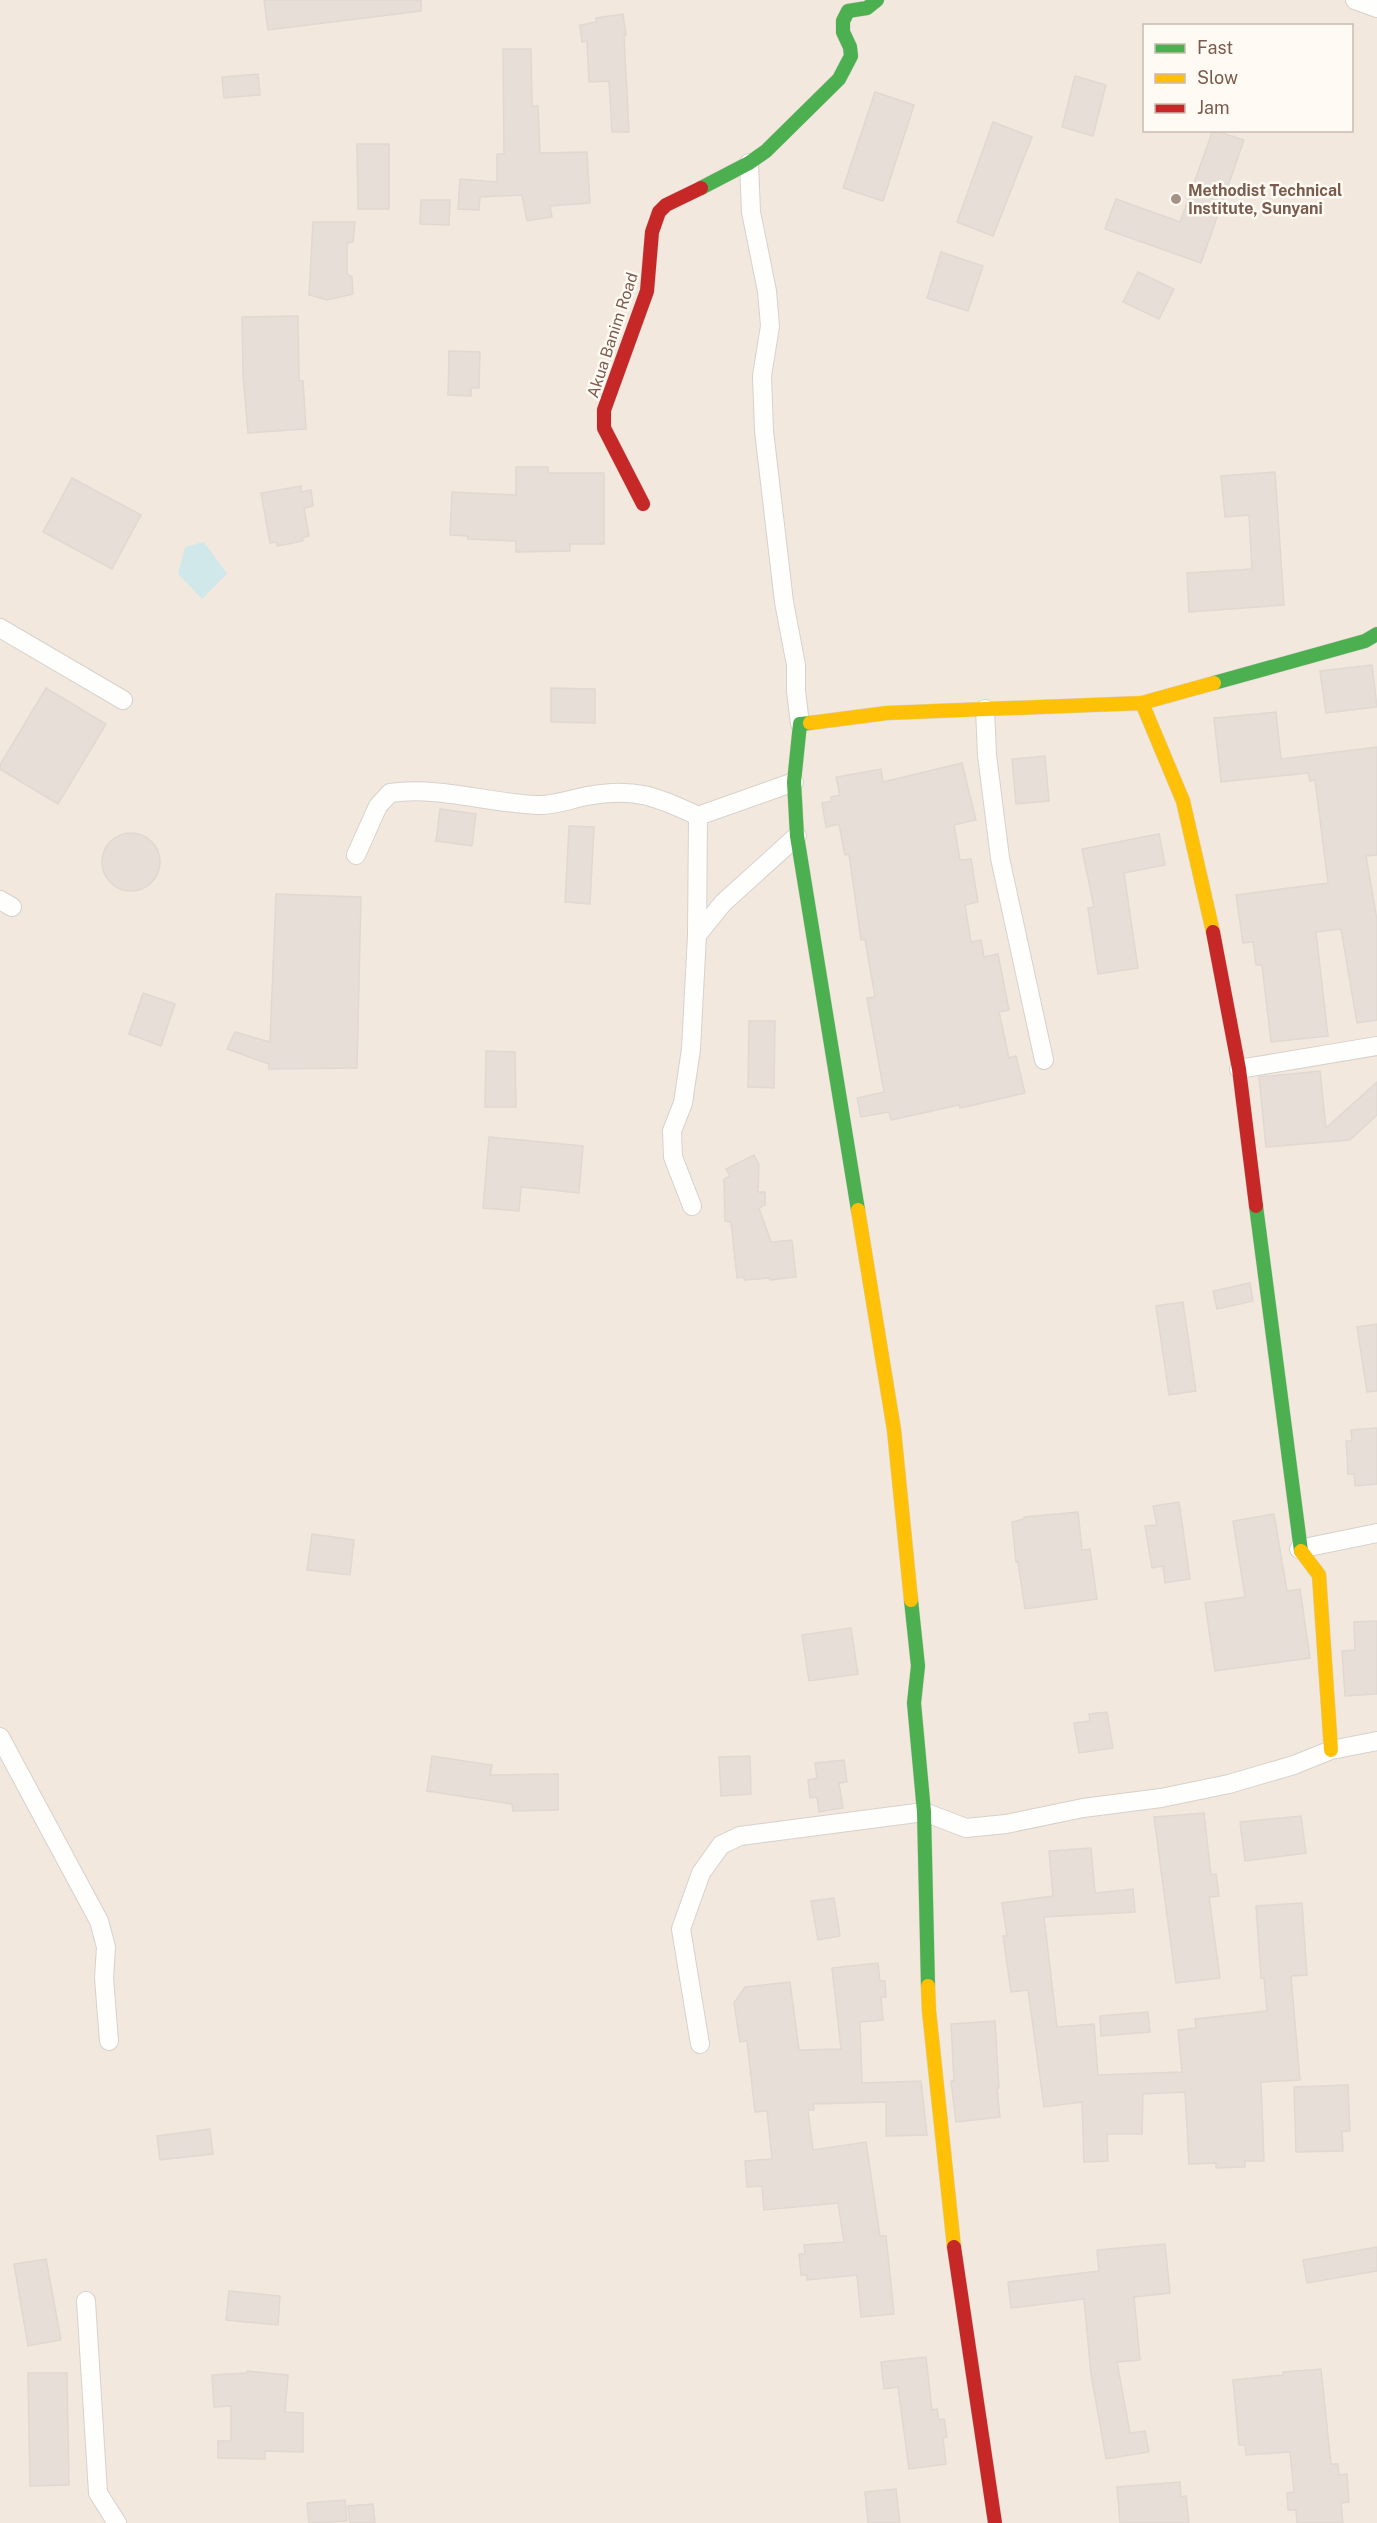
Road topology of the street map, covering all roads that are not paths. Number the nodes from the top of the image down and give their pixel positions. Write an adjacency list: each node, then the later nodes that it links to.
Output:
1 (876, 0): 4 (street, Akua Banim Road)
2 (1355, 0): 3 (street)
3 (1377, 8)
4 (749, 163): 5 (street, Akua Banim Road); 11 (street)
5 (643, 504)
6 (0, 628): 8 (street)
7 (1377, 634): 9 (street)
8 (123, 700)
9 (1142, 703): 10 (street); 19 (street)
10 (985, 709): 11 (street); 18 (street)
11 (800, 724): 12 (street)
12 (794, 782): 13 (street); 14 (street)
13 (698, 816): 15 (street); 16 (street)
14 (797, 836): 16 (street); 26 (street)
15 (356, 855)
16 (697, 935): 20 (street)
17 (1377, 1047): 19 (street)
18 (1044, 1060)
19 (1239, 1069): 22 (street)
20 (692, 1206)
21 (1377, 1533): 22 (street)
22 (1299, 1549): 25 (street)
23 (0, 1737): 27 (street)
24 (1377, 1741): 25 (street)
25 (1331, 1750): 26 (street)
26 (924, 1812): 28 (street); 31 (street)
27 (109, 2041)
28 (700, 2044)
29 (86, 2301): 30 (street)
30 (117, 2523)
31 (995, 2523)

